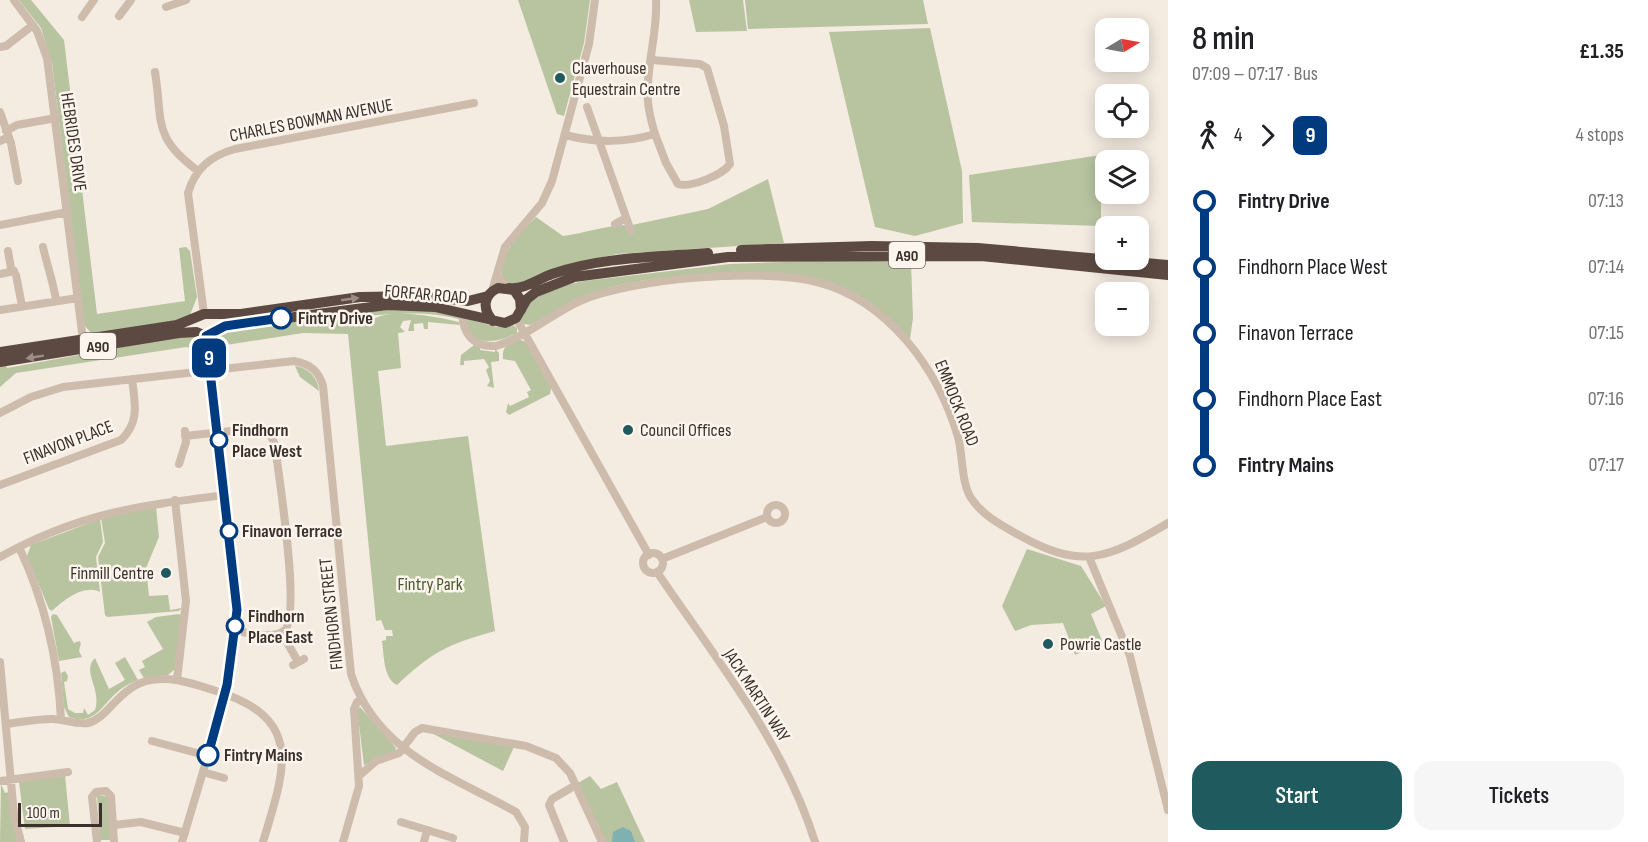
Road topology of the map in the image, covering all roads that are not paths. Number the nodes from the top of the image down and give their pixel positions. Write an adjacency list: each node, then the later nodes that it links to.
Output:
1 (14, 0): 10 (street, HEBRIDES DRIVE)
2 (94, 0): 9 (street)
3 (130, 0): 8 (street)
4 (186, 0): 7 (street)
5 (596, 0): 20 (street)
6 (656, 0): 12 (street)
7 (166, 7)
8 (119, 16)
9 (82, 17)
10 (33, 25): 11 (street); 17 (street, HEBRIDES DRIVE)
11 (0, 47)
12 (652, 60): 19 (street); 19 (street)
13 (155, 72): 23 (street)
14 (474, 103): 23 (street, CHARLES BOWMAN AVENUE)
15 (587, 107): 22 (street)
16 (0, 112): 18 (street)
17 (56, 118): 18 (street); 25 (street, HEBRIDES DRIVE)
18 (7, 134): 21 (street); 24 (street)
19 (655, 134): 22 (street)
20 (566, 135): 22 (street); 35 (street)
21 (0, 141)
22 (600, 142): 26 (street)
23 (198, 171): 44 (street)
24 (18, 181)
25 (68, 212): 28 (street); 39 (street, HEBRIDES DRIVE)
26 (626, 218): 27 (street); 29 (street)
27 (615, 224)
28 (0, 225)
29 (631, 231)
30 (43, 247): 40 (street)
31 (8, 251): 33 (street)
32 (1168, 265): 37 (highway, A90)
33 (14, 271): 34 (street); 41 (street)
34 (0, 274)
35 (497, 274): 37 (street); 38 (street)
36 (1168, 275): 43 (highway, A90)
37 (508, 288): 38 (highway, A90); 43 (highway)
38 (490, 294): 44 (highway, FORFAR ROAD / A90, one-way to 38); 46 (highway)
39 (78, 297): 40 (street); 49 (street, HEBRIDES DRIVE)
40 (57, 300): 41 (street)
41 (22, 306): 42 (street)
42 (0, 310)
43 (519, 314): 46 (highway, A90); 47 (street, JACK MARTIN WAY)
44 (203, 315): 48 (highway); 48 (highway); 49 (highway, FORFAR ROAD / A90)
45 (463, 321): 47 (street, EMMOCK ROAD)
46 (494, 321): 48 (highway, FORFAR ROAD / A90)
47 (525, 332): 63 (street, JACK MARTIN WAY); 65 (street, EMMOCK ROAD)
48 (205, 334): 51 (highway, FORFAR ROAD / A90, one-way to 51); 52 (street)
49 (83, 340): 50 (highway, FORFAR ROAD / A90)
50 (0, 352)
51 (0, 362)
52 (211, 370): 53 (street, FINDHORN STREET); 55 (street); 74 (street, FINDHORN STREET)
53 (132, 379): 54 (street, FINDHORN STREET); 57 (street, FINAVON PLACE)
54 (0, 413)
55 (218, 432): 56 (street); 58 (street); 69 (street)
56 (179, 464)
57 (0, 485)
58 (225, 495): 59 (street); 68 (street)
59 (175, 500): 62 (street); 72 (street)
60 (767, 517): 66 (street)
61 (1168, 523): 65 (street, EMMOCK ROAD)
62 (19, 547): 64 (street); 75 (street)
63 (649, 555): 66 (street); 67 (street, JACK MARTIN WAY)
64 (0, 557)
65 (1089, 558): 87 (street)
66 (662, 559): 67 (street)
67 (657, 572): 102 (street, JACK MARTIN WAY)
68 (234, 631): 69 (street); 73 (street)
69 (282, 633): 71 (street)
70 (0, 662): 76 (street)
71 (298, 662)
72 (177, 680): 73 (street); 75 (street)
73 (225, 694): 79 (street); 96 (street)
74 (362, 700): 78 (street, FINDHORN STREET); 82 (street)
75 (61, 719): 76 (street)
76 (6, 724): 84 (street)
77 (152, 741): 79 (street)
78 (402, 749): 82 (street); 86 (street); 99 (street, FINDHORN STREET)
79 (208, 756): 81 (street)
80 (68, 772): 84 (street)
81 (203, 772): 83 (street); 92 (street)
82 (360, 775): 97 (street)
83 (224, 778)
84 (11, 779): 85 (street); 93 (street)
85 (0, 781)
86 (576, 784): 100 (street); 101 (street)
87 (1168, 810)
88 (401, 822): 90 (street)
89 (114, 825): 92 (street); 94 (street); 95 (street)
90 (427, 830): 91 (street); 98 (street)
91 (453, 837)
92 (183, 838)
93 (21, 842)
94 (97, 842)
95 (114, 842)
96 (263, 842)
97 (343, 842)
98 (424, 842)
99 (524, 842)
100 (564, 842)
101 (602, 842)
102 (815, 842)

